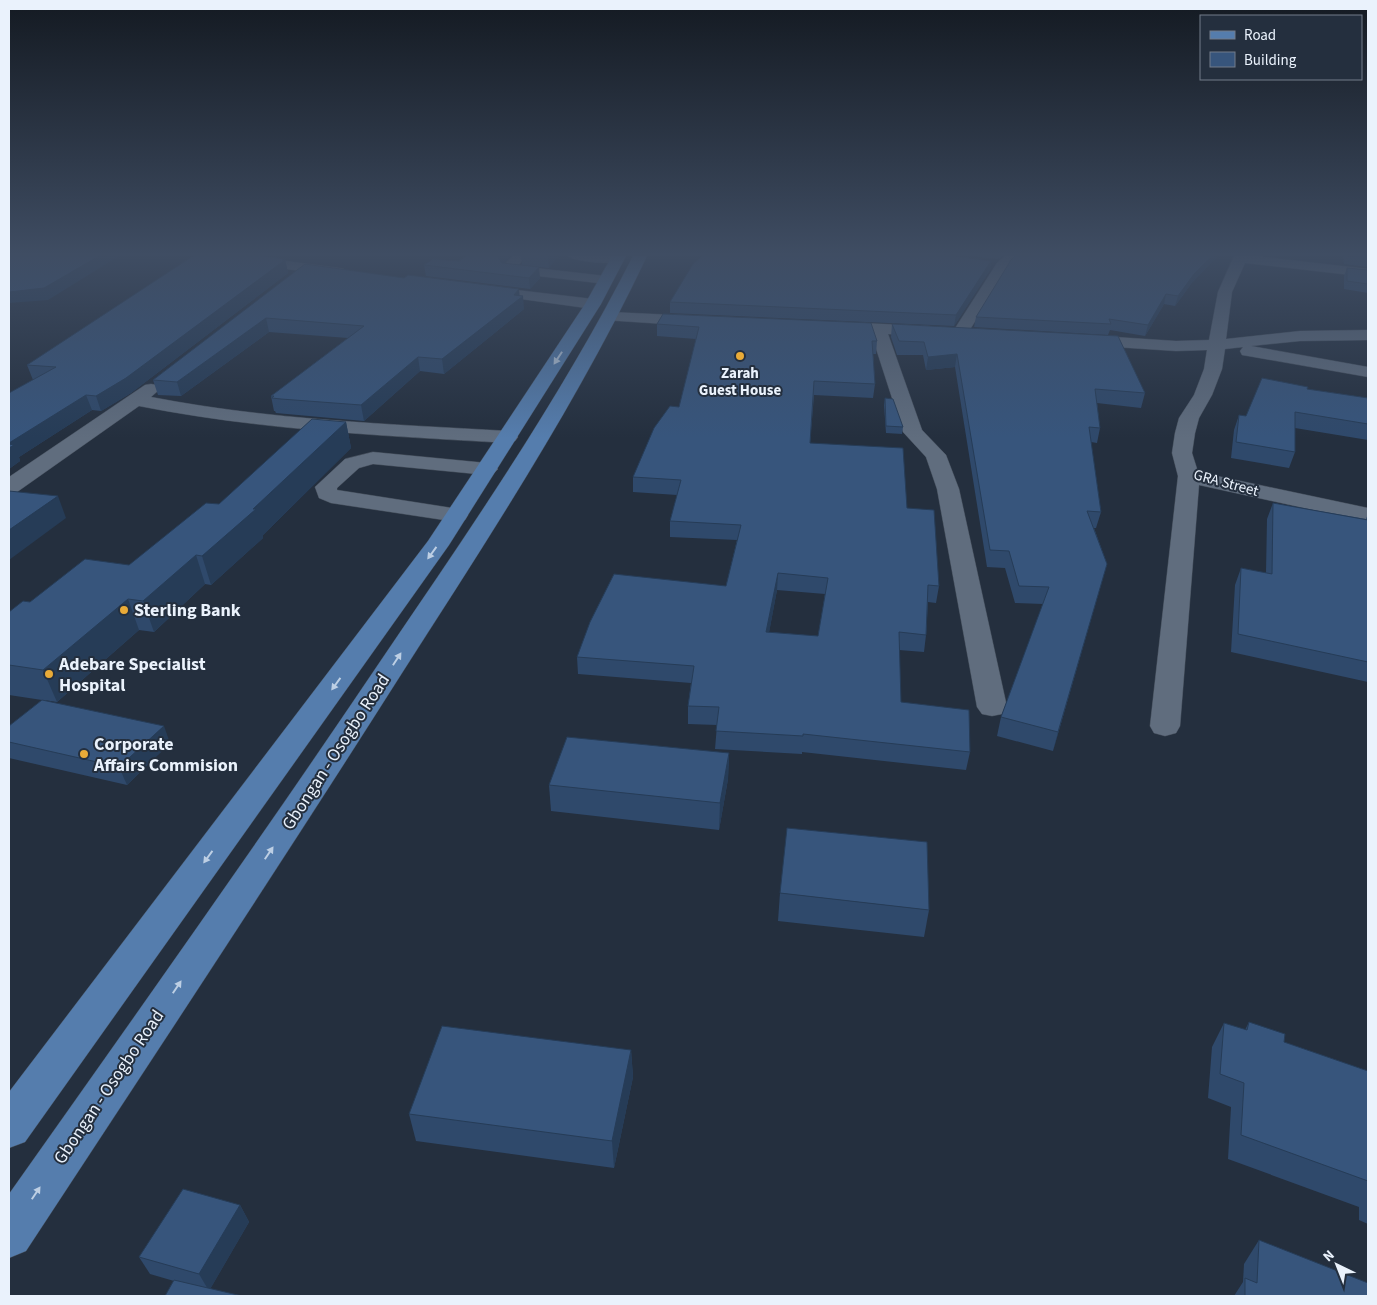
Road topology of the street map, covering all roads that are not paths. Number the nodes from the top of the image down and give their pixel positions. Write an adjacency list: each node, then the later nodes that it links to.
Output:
1 (589, 317): 17 (main road, Gbongan - Osogbo Road, one-way to 17)
2 (595, 317): 26 (main road, Gbongan - Osogbo Road, one-way to 2)
3 (700, 317): 6 (street)
4 (970, 317): 9 (street)
5 (1221, 317): 13 (street, GRA Street)
6 (709, 321)
7 (825, 326): 8 (street)
8 (878, 330): 9 (street); 23 (street)
9 (960, 332): 10 (street)
10 (980, 334)
11 (1368, 336): 13 (street)
12 (1068, 340): 13 (street)
13 (1217, 345): 14 (street); 19 (street, GRA Street)
14 (1368, 372)
15 (167, 376): 16 (street)
16 (137, 400): 17 (street); 20 (street)
17 (508, 437): 18 (main road, Gbongan - Osogbo Road)
18 (487, 469): 21 (main road, Gbongan - Osogbo Road); 21 (street)
19 (1189, 476): 22 (street, GRA Street); 24 (street)
20 (9, 487)
21 (457, 515): 25 (main road, Gbongan - Osogbo Road, one-way to 25)
22 (1368, 515)
23 (992, 707)
24 (1165, 726)
25 (9, 1127)
26 (9, 1234)

